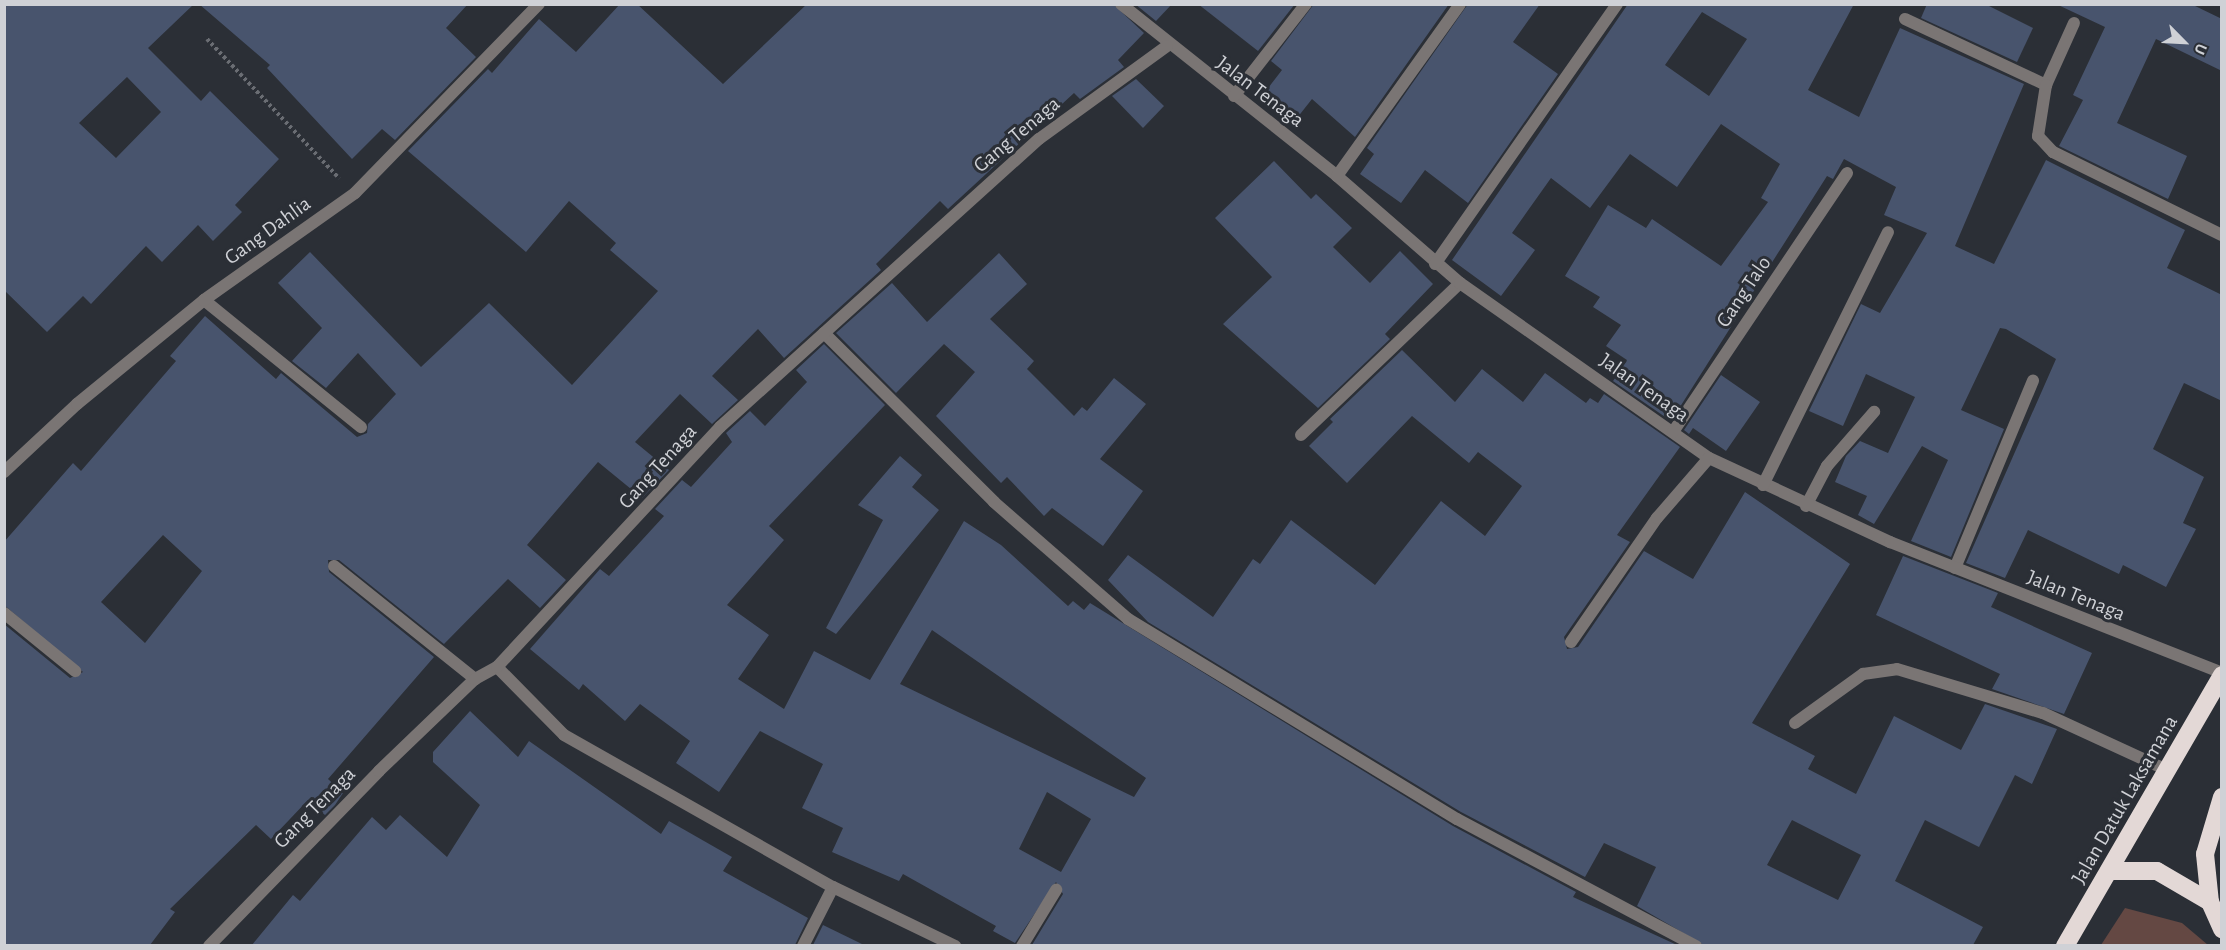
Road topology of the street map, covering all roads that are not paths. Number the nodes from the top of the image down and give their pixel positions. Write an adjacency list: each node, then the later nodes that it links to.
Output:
1 (539, 4): 17 (street, Gang Dahlia)
2 (1121, 4): 8 (street, Jalan Tenaga)
3 (1306, 4): 10 (street)
4 (1460, 4): 12 (street)
5 (1617, 4): 15 (street)
6 (1905, 19): 9 (street)
7 (2074, 23): 9 (street)
8 (1167, 46): 10 (street, Jalan Tenaga); 18 (street, Gang Tenaga)
9 (2046, 86): 14 (street)
10 (1234, 96): 12 (street, Jalan Tenaga)
11 (1847, 173): 22 (street, Gang Talo)
12 (1337, 176): 15 (street, Jalan Tenaga)
13 (1888, 232): 26 (street)
14 (2222, 235)
15 (1435, 264): 16 (street, Jalan Tenaga)
16 (1460, 283): 22 (street, Jalan Tenaga); 23 (street)
17 (204, 300): 21 (street); 25 (street, Gang Dahlia)
18 (824, 333): 32 (street, Gang Tenaga); 48 (street)
19 (2033, 381): 29 (street)
20 (1874, 412): 27 (street)
21 (361, 427)
22 (1673, 432): 24 (street, Jalan Tenaga)
23 (1301, 435)
24 (1709, 458): 26 (street, Jalan Tenaga); 31 (street)
25 (4, 472)
26 (1763, 485): 27 (street, Jalan Tenaga)
27 (1806, 506): 29 (street, Jalan Tenaga)
28 (334, 566): 35 (street)
29 (1955, 568): 34 (street, Jalan Tenaga)
30 (4, 613): 33 (street)
31 (1571, 642)
32 (497, 667): 35 (street, Gang Tenaga); 40 (street)
33 (75, 671)
34 (2222, 674): 37 (highway, Jalan Datuk Laksamana)
35 (475, 679): 44 (street, Gang Tenaga)
36 (1794, 723): 37 (street)
37 (2167, 770): 39 (highway, Jalan Datuk Laksamana)
38 (2222, 797): 42 (highway)
39 (2112, 871): 42 (highway); 49 (highway, Jalan Datuk Laksamana)
40 (833, 886): 45 (street); 46 (street)
41 (1056, 890): 47 (street)
42 (2210, 902): 43 (highway)
43 (2222, 929)
44 (209, 945)
45 (803, 945)
46 (955, 945)
47 (1022, 945)
48 (1696, 945)
49 (2065, 945)

